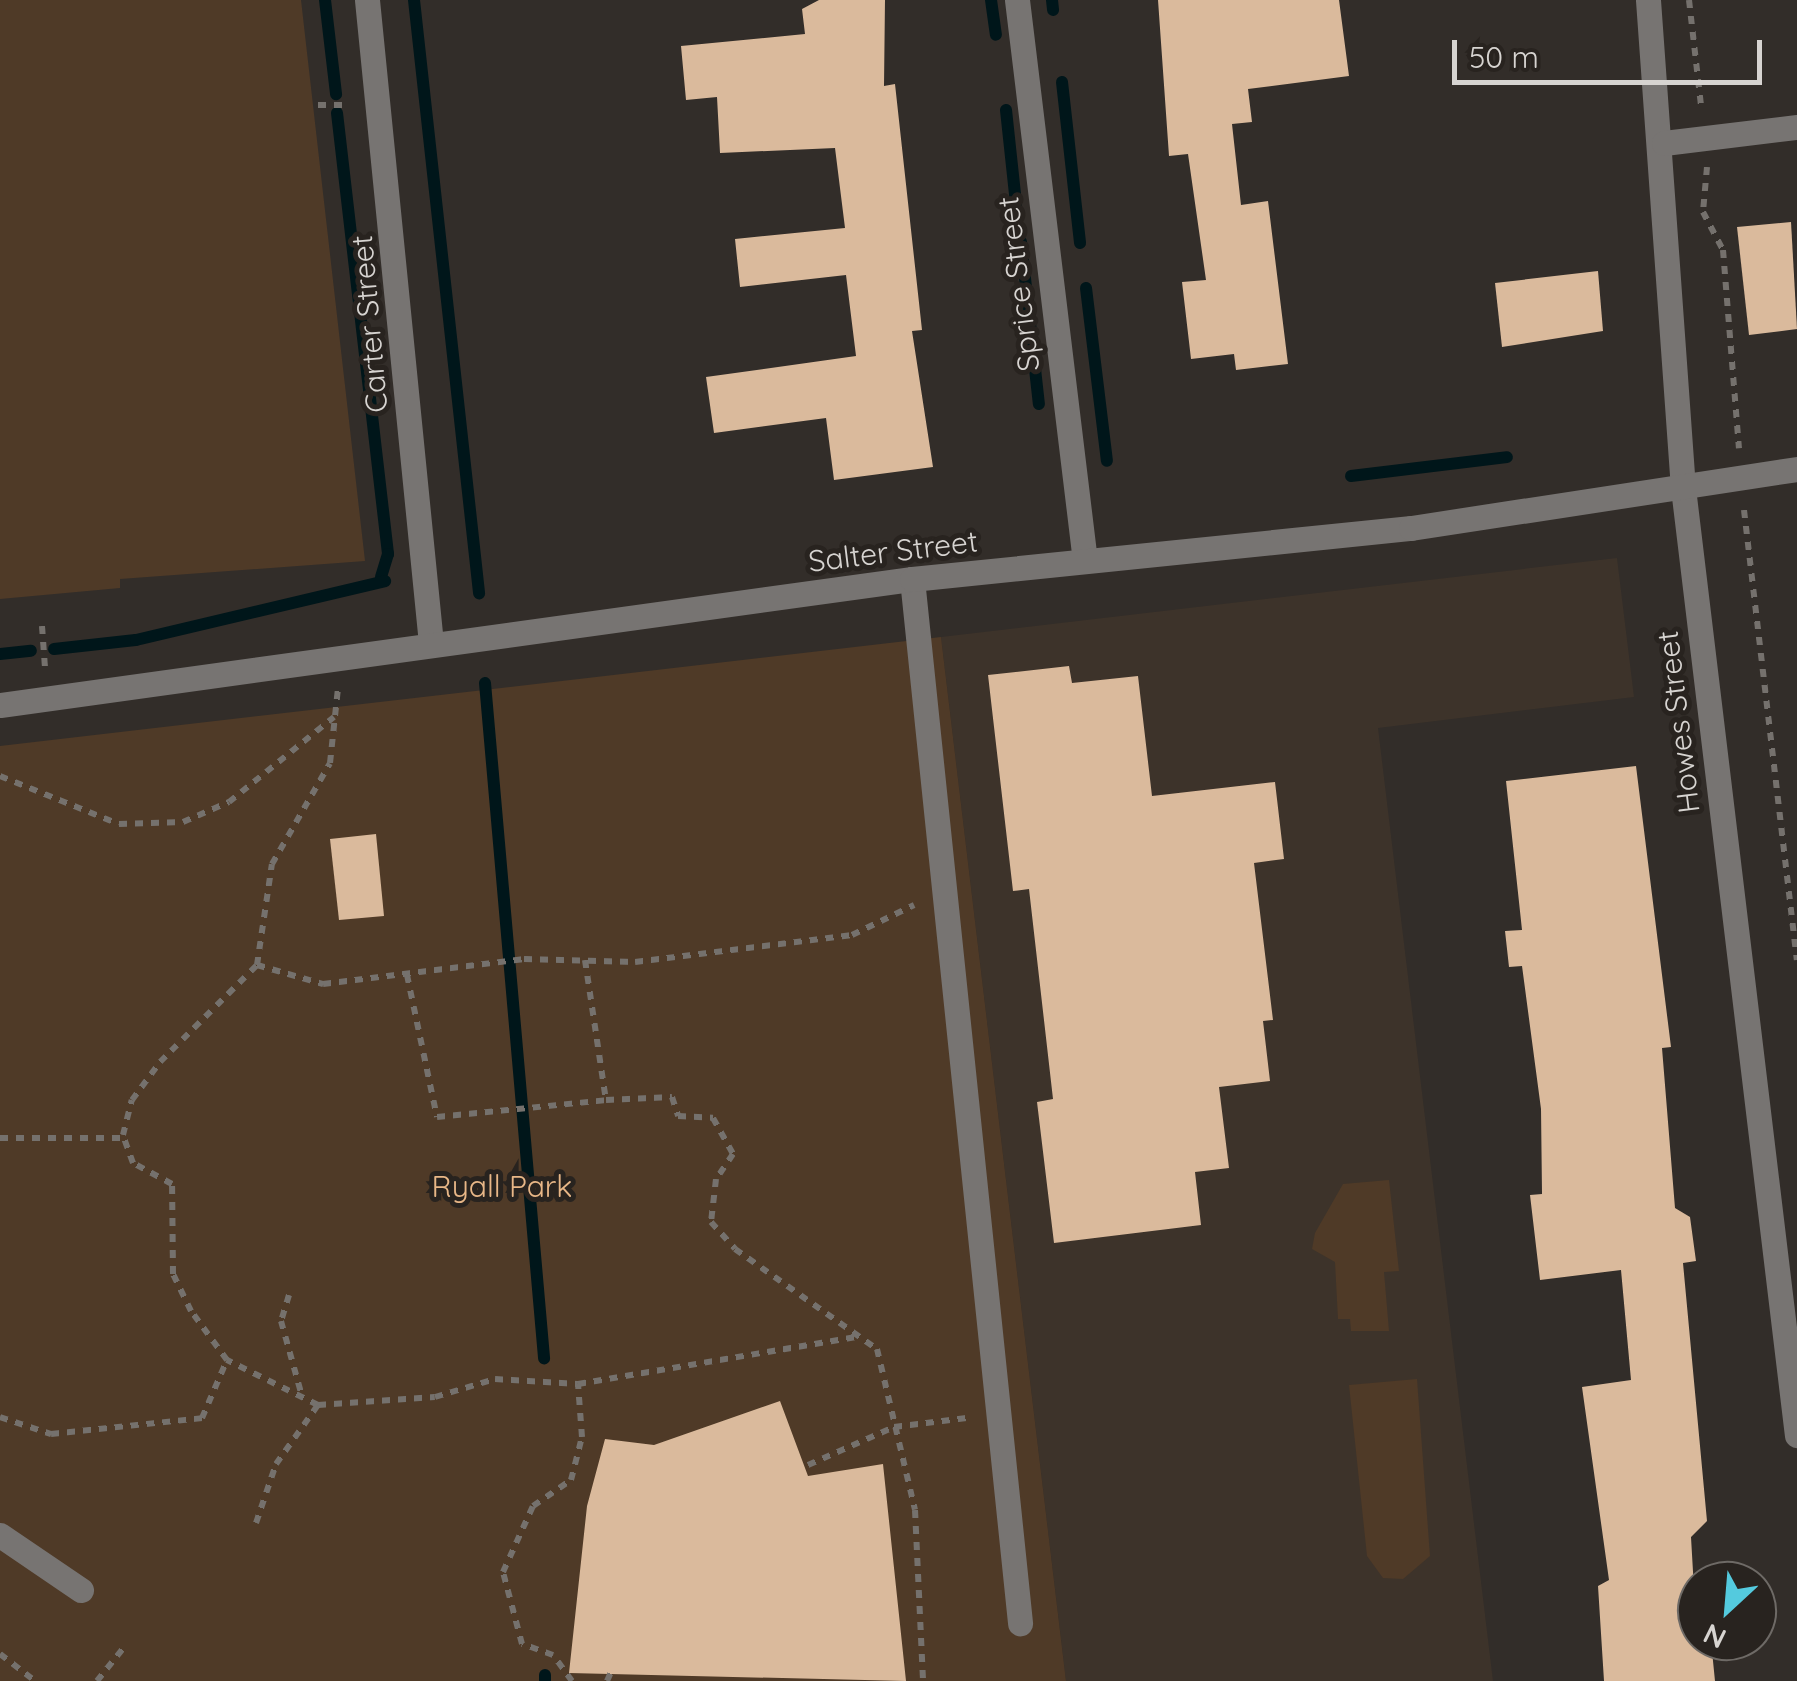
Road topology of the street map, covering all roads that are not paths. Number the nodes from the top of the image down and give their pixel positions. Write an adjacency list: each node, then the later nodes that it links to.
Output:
1 (367, 0): 10 (street, Carter Street)
2 (1017, 0): 8 (street, Sprice Street)
3 (1648, 0): 5 (street, Howes Street)
4 (1797, 127): 5 (street)
5 (1664, 143): 7 (street, Howes Street)
6 (1797, 469): 7 (street, Salter Street)
7 (1682, 488): 8 (street, Salter Street); 12 (street, Howes Street)
8 (1085, 561): 9 (street, Salter Street)
9 (912, 579): 10 (street, Salter Street); 15 (street)
10 (431, 643): 11 (street, Salter Street)
11 (0, 705)
12 (1797, 1435)
13 (0, 1535): 14 (street)
14 (82, 1590)
15 (1020, 1623)

